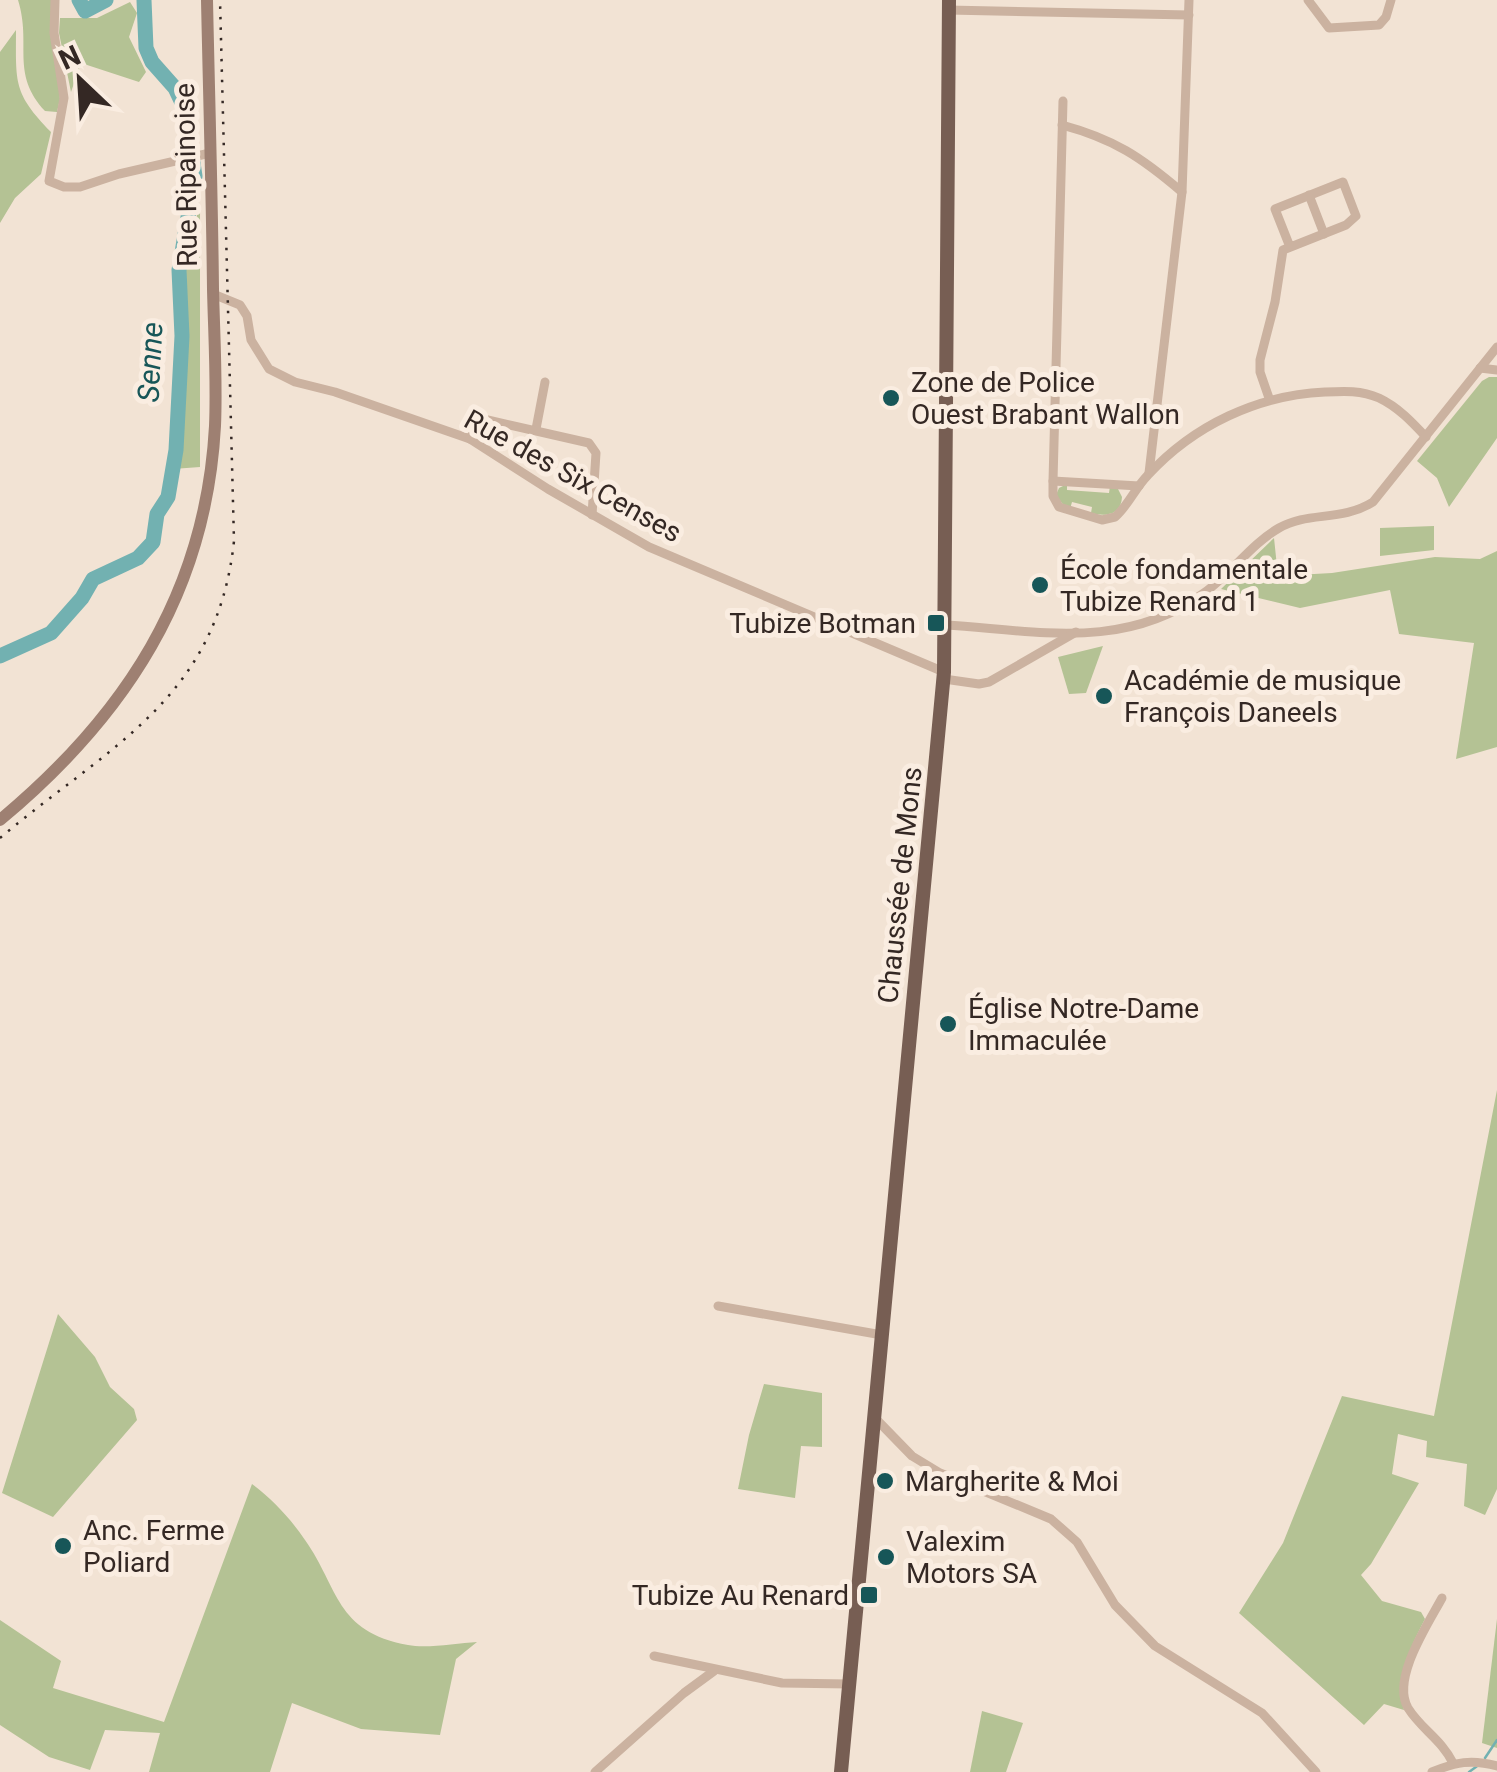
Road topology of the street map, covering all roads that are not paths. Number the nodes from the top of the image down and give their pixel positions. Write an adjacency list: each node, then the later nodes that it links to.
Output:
1 (56, 0): 11 (street)
2 (207, 0): 11 (street, Rue Ripainoise)
3 (1189, 0): 8 (street)
4 (1308, 0): 5 (street)
5 (1390, 0)
6 (948, 5): 7 (street); 29 (main road, Chaussée de Mons)
7 (1064, 6): 8 (street)
8 (1189, 15): 12 (street)
9 (1063, 102): 10 (street)
10 (1062, 125): 12 (street); 26 (street)
11 (205, 154): 16 (street, Rue Ripainoise)
12 (1182, 192): 25 (street)
13 (1309, 195): 14 (street); 14 (street); 15 (street)
14 (1324, 234): 15 (street)
15 (1290, 248): 21 (street)
16 (213, 294): 24 (street, Rue des Six Censes); 32 (street, Rue Ripainoise)
17 (1497, 347): 18 (street)
18 (1480, 368): 19 (street); 23 (street)
19 (1497, 370)
20 (545, 382): 22 (street)
21 (1269, 398): 23 (street); 25 (street)
22 (536, 429): 24 (street); 28 (street)
23 (1426, 437): 30 (street)
24 (470, 439): 28 (street, Rue des Six Censes)
25 (1149, 473): 27 (street)
26 (1053, 481): 27 (street); 27 (street)
27 (1139, 486)
28 (592, 515): 31 (street, Rue des Six Censes)
29 (946, 624): 30 (street); 31 (main road, Chaussée de Mons)
30 (1076, 632): 31 (street)
31 (944, 676): 34 (main road, Chaussée de Mons)
32 (0, 820)
33 (718, 1306): 34 (street)
34 (882, 1335): 35 (main road, Chaussée de Mons)
35 (874, 1418): 39 (main road, Chaussée de Mons); 44 (street)
36 (1442, 1598): 40 (street)
37 (654, 1656): 38 (street)
38 (714, 1671): 39 (street); 42 (street)
39 (849, 1684): 43 (main road, Chaussée de Mons)
40 (1453, 1763): 41 (street); 45 (street)
41 (1487, 1763)
42 (595, 1772)
43 (841, 1772)
44 (1316, 1772)
45 (1432, 1772)

